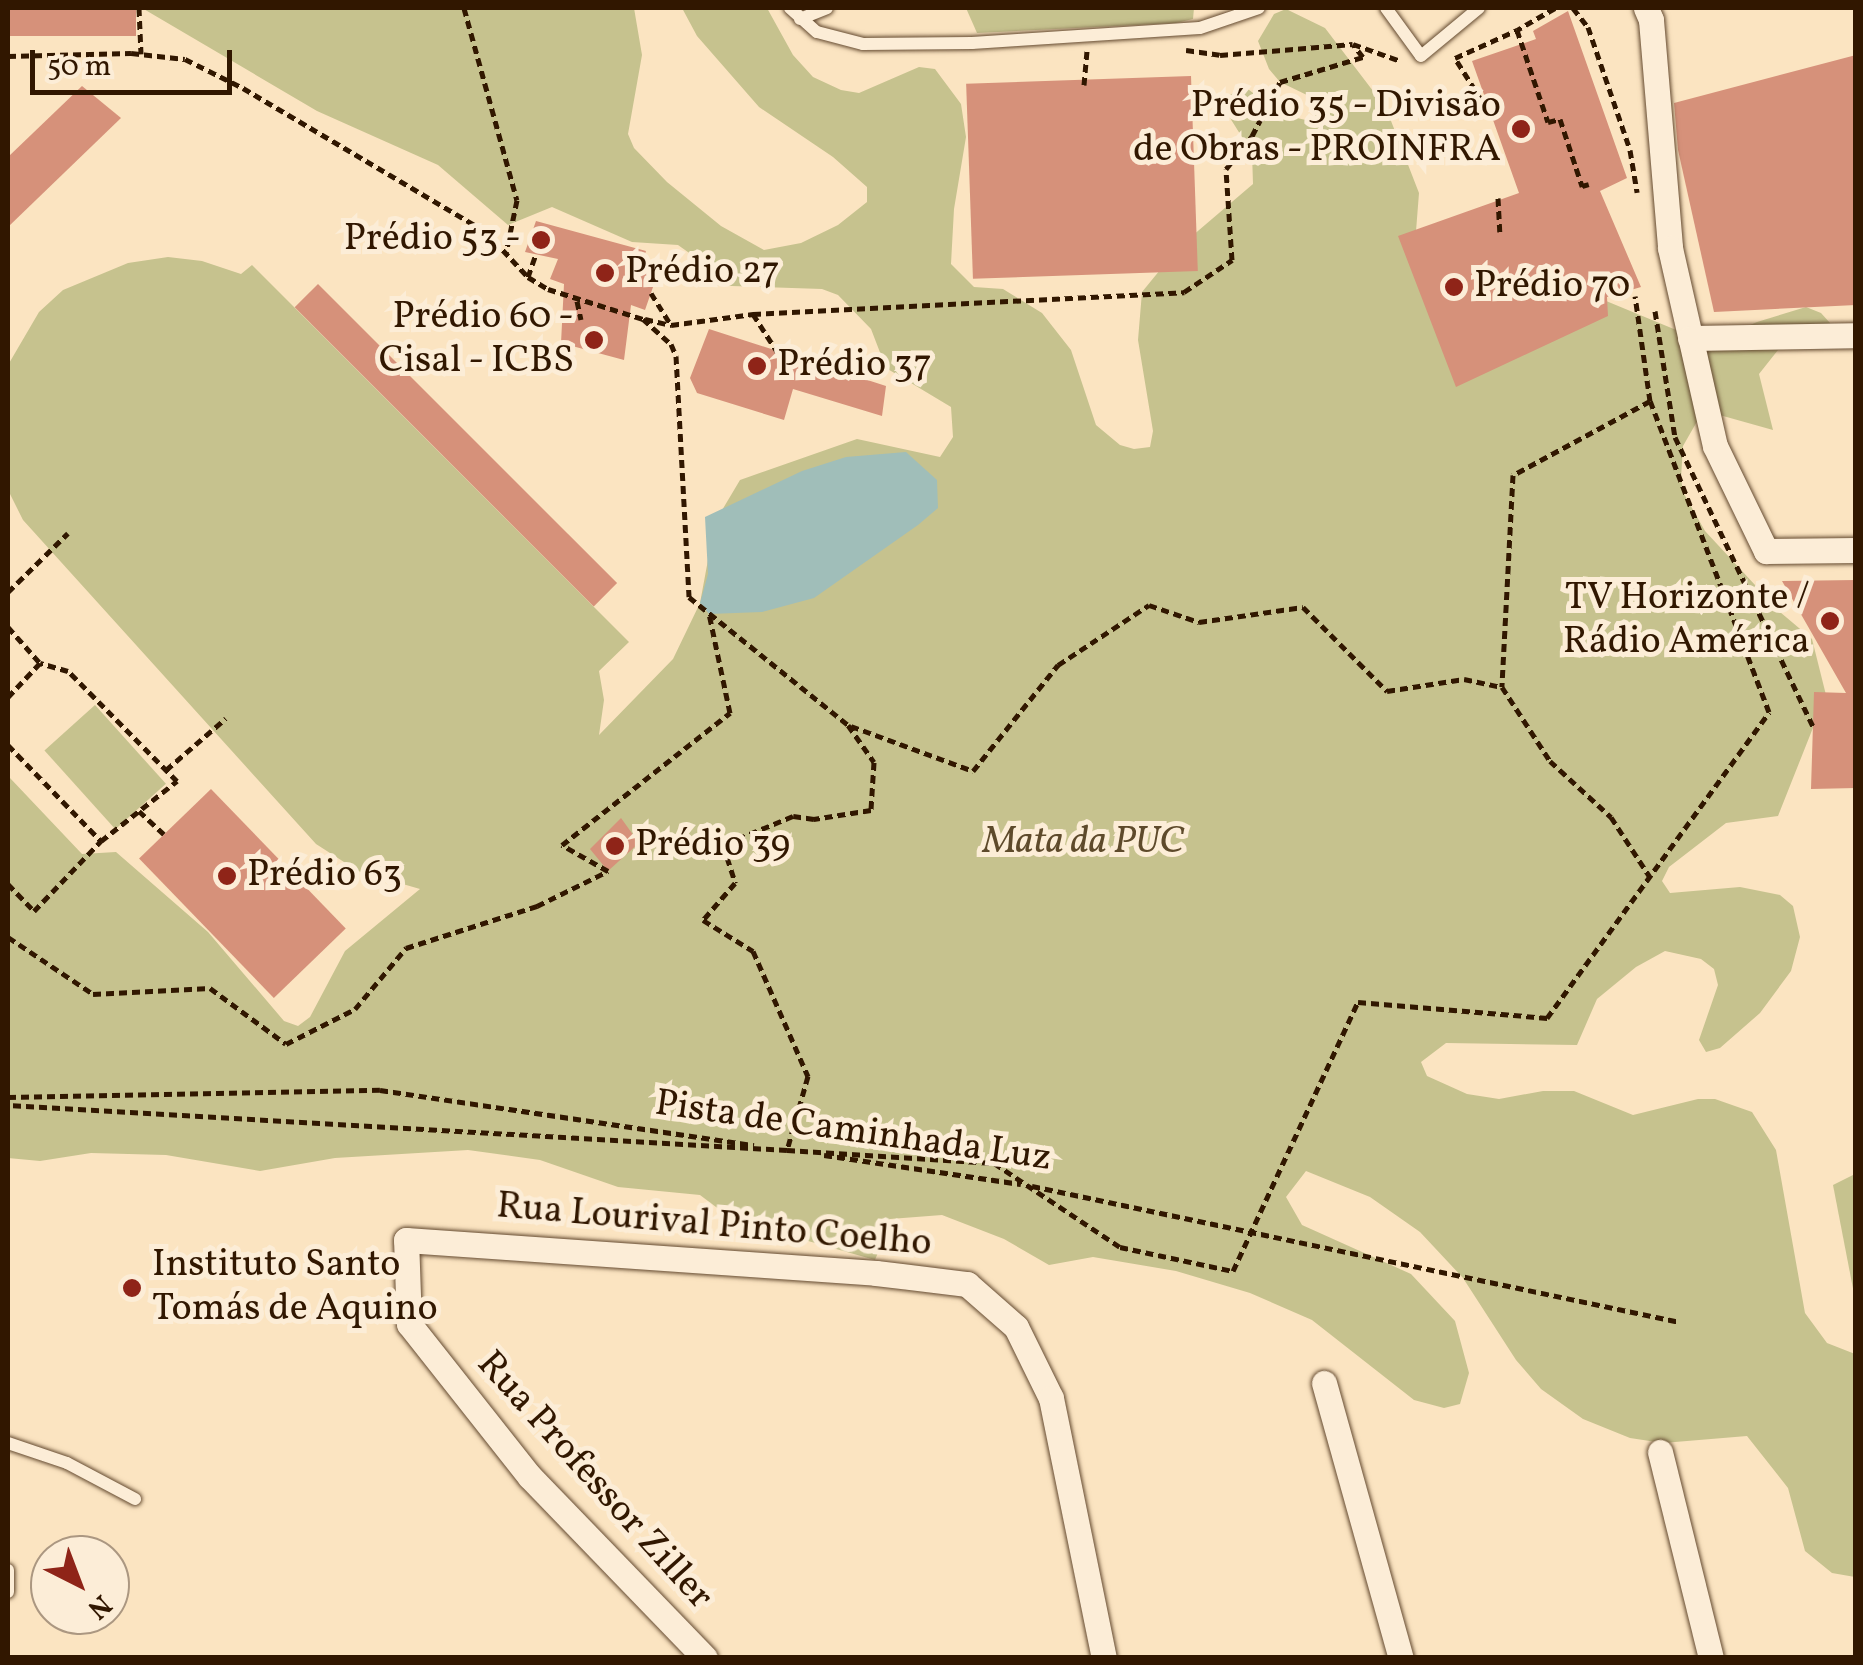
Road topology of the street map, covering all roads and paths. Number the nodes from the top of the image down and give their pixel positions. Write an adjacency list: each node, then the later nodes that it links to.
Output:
1 (139, 8): 16 (path)
2 (464, 8): 23 (path)
3 (790, 8): 11 (lane)
4 (827, 8): 11 (lane)
5 (1260, 8): 11 (lane)
6 (1386, 8): 7 (lane)
7 (1479, 8)
8 (1555, 8): 13 (path)
9 (1573, 8): 12 (path)
10 (1646, 8): 34 (street)
11 (800, 19)
12 (1588, 27)
13 (1517, 30): 19 (path); 20 (path)
14 (1352, 44): 15 (path); 18 (path); 29 (path)
15 (1182, 50)
16 (141, 54): 17 (path); 23 (path)
17 (8, 56)
18 (1409, 63)
19 (1482, 101)
20 (1589, 184)
21 (1498, 198): 22 (path)
22 (1500, 232)
23 (506, 253): 25 (path)
24 (536, 254): 25 (path)
25 (528, 277): 28 (path)
26 (650, 293): 32 (path)
27 (1636, 296): 36 (path)
28 (578, 300): 30 (path); 31 (path)
29 (753, 314): 32 (path); 35 (path)
30 (643, 319): 32 (path); 40 (path)
31 (581, 320)
32 (671, 324)
33 (1856, 335): 34 (street)
34 (1690, 338): 38 (street)
35 (778, 353)
36 (1650, 401): 43 (path); 52 (path)
37 (68, 533): 39 (path)
38 (1856, 550)
39 (8, 592)
40 (709, 614): 46 (path); 54 (path)
41 (8, 627): 42 (path)
42 (40, 663): 44 (path); 48 (path)
43 (1502, 687): 46 (path); 52 (path)
44 (8, 696)
45 (226, 718): 48 (path)
46 (848, 725): 57 (path)
47 (8, 745): 51 (path)
48 (166, 770): 49 (path)
49 (139, 811): 50 (path); 51 (path)
50 (164, 834)
51 (101, 842): 53 (path)
52 (1650, 877): 57 (path)
53 (8, 884)
54 (8, 937)
55 (8, 1097): 57 (path, Pista de Caminhada Luz)
56 (8, 1105): 57 (path)
57 (787, 1150): 59 (path, Pista de Caminhada Luz)
58 (406, 1240): 66 (street, Rua Professor Ziller); 67 (street, Rua Lourival Pinto Coelho)
59 (1680, 1322)
60 (1324, 1383): 68 (street)
61 (8, 1443): 63 (lane)
62 (1660, 1452): 69 (street)
63 (135, 1499)
64 (8, 1570): 65 (lane)
65 (8, 1592)
66 (706, 1658)
67 (1104, 1658)
68 (1401, 1658)
69 (1711, 1658)

